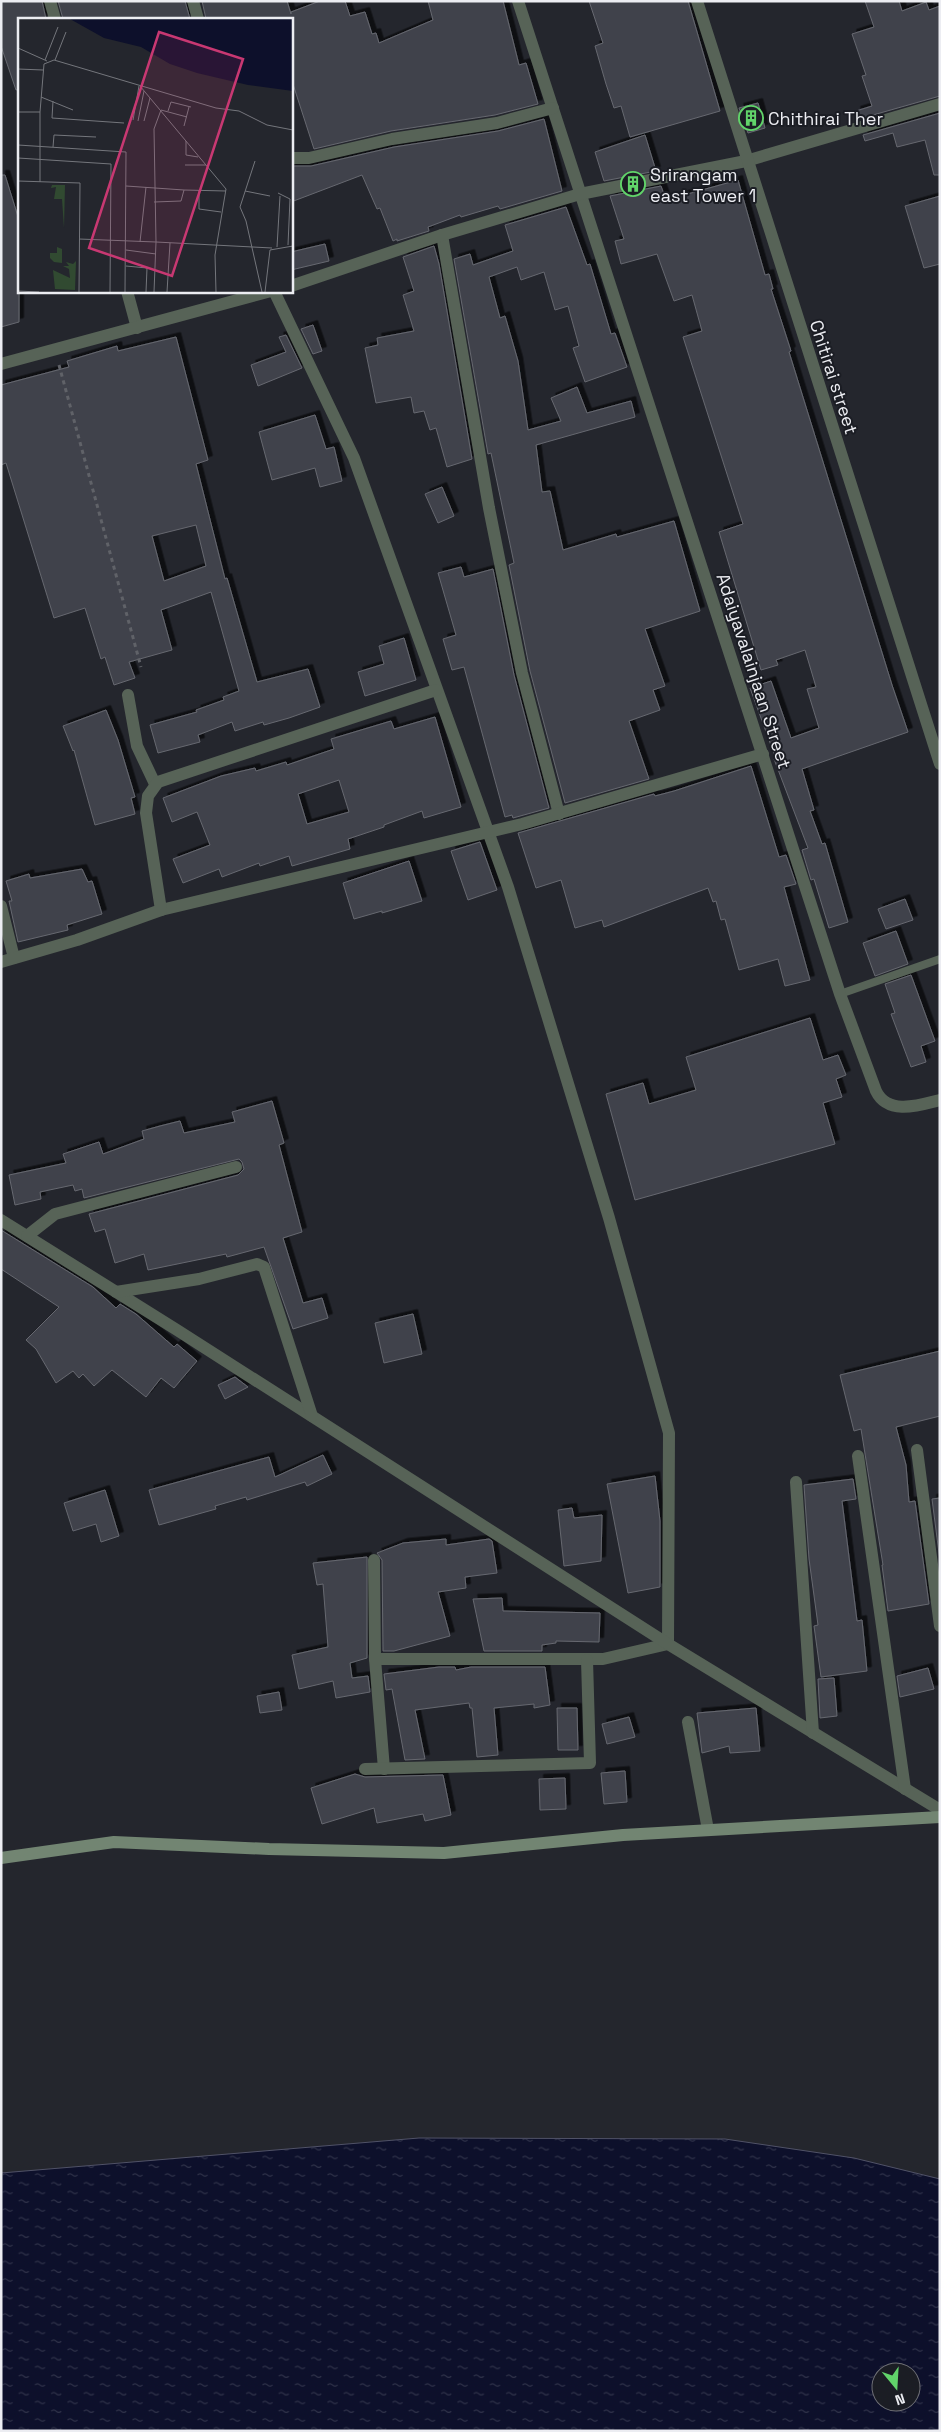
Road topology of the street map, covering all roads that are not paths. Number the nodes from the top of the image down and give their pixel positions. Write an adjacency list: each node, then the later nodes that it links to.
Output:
1 (50, 1): 5 (street)
2 (194, 1): 6 (street)
3 (518, 1): 8 (street, Adaiyavalainjaan Street)
4 (696, 1): 10 (street, Chitirai street)
5 (55, 18)
6 (198, 18)
7 (940, 104): 10 (street)
8 (553, 108): 9 (street); 11 (street, Adaiyavalainjaan Street)
9 (292, 158)
10 (746, 161): 11 (street); 22 (street, Chitirai street)
11 (580, 194): 12 (street); 21 (street, Adaiyavalainjaan Street)
12 (442, 235): 13 (street); 24 (street)
13 (292, 286)
14 (128, 292): 17 (street)
15 (269, 292): 17 (street)
16 (273, 292): 19 (street)
17 (137, 328): 18 (street)
18 (1, 364)
19 (436, 690): 23 (street); 25 (street)
20 (128, 695): 23 (street)
21 (763, 754): 24 (street); 31 (street, Adaiyavalainjaan Street)
22 (940, 764)
23 (155, 784): 27 (street)
24 (558, 814): 25 (street)
25 (488, 833): 27 (street); 43 (street)
26 (1, 906): 28 (street)
27 (161, 910): 28 (street)
28 (14, 958): 30 (street)
29 (940, 959): 31 (lane)
30 (1, 962)
31 (840, 994): 32 (street, Adaiyavalainjaan Street)
32 (940, 1100)
33 (236, 1167): 35 (street)
34 (1, 1220): 35 (street)
35 (27, 1236): 36 (street)
36 (116, 1292): 37 (street); 37 (street)
37 (312, 1416): 43 (street)
38 (917, 1450): 42 (street)
39 (858, 1456): 50 (street)
40 (796, 1482): 47 (street)
41 (374, 1560): 44 (street)
42 (940, 1626)
43 (668, 1644): 45 (street); 47 (street)
44 (375, 1659): 45 (street); 48 (street)
45 (587, 1660): 48 (street)
46 (688, 1722): 53 (street)
47 (813, 1733): 50 (street)
48 (384, 1769): 49 (street)
49 (365, 1770)
50 (905, 1789): 51 (street)
51 (940, 1810)
52 (940, 1817): 53 (main road)
53 (708, 1830): 54 (main road)
54 (1, 1858)

